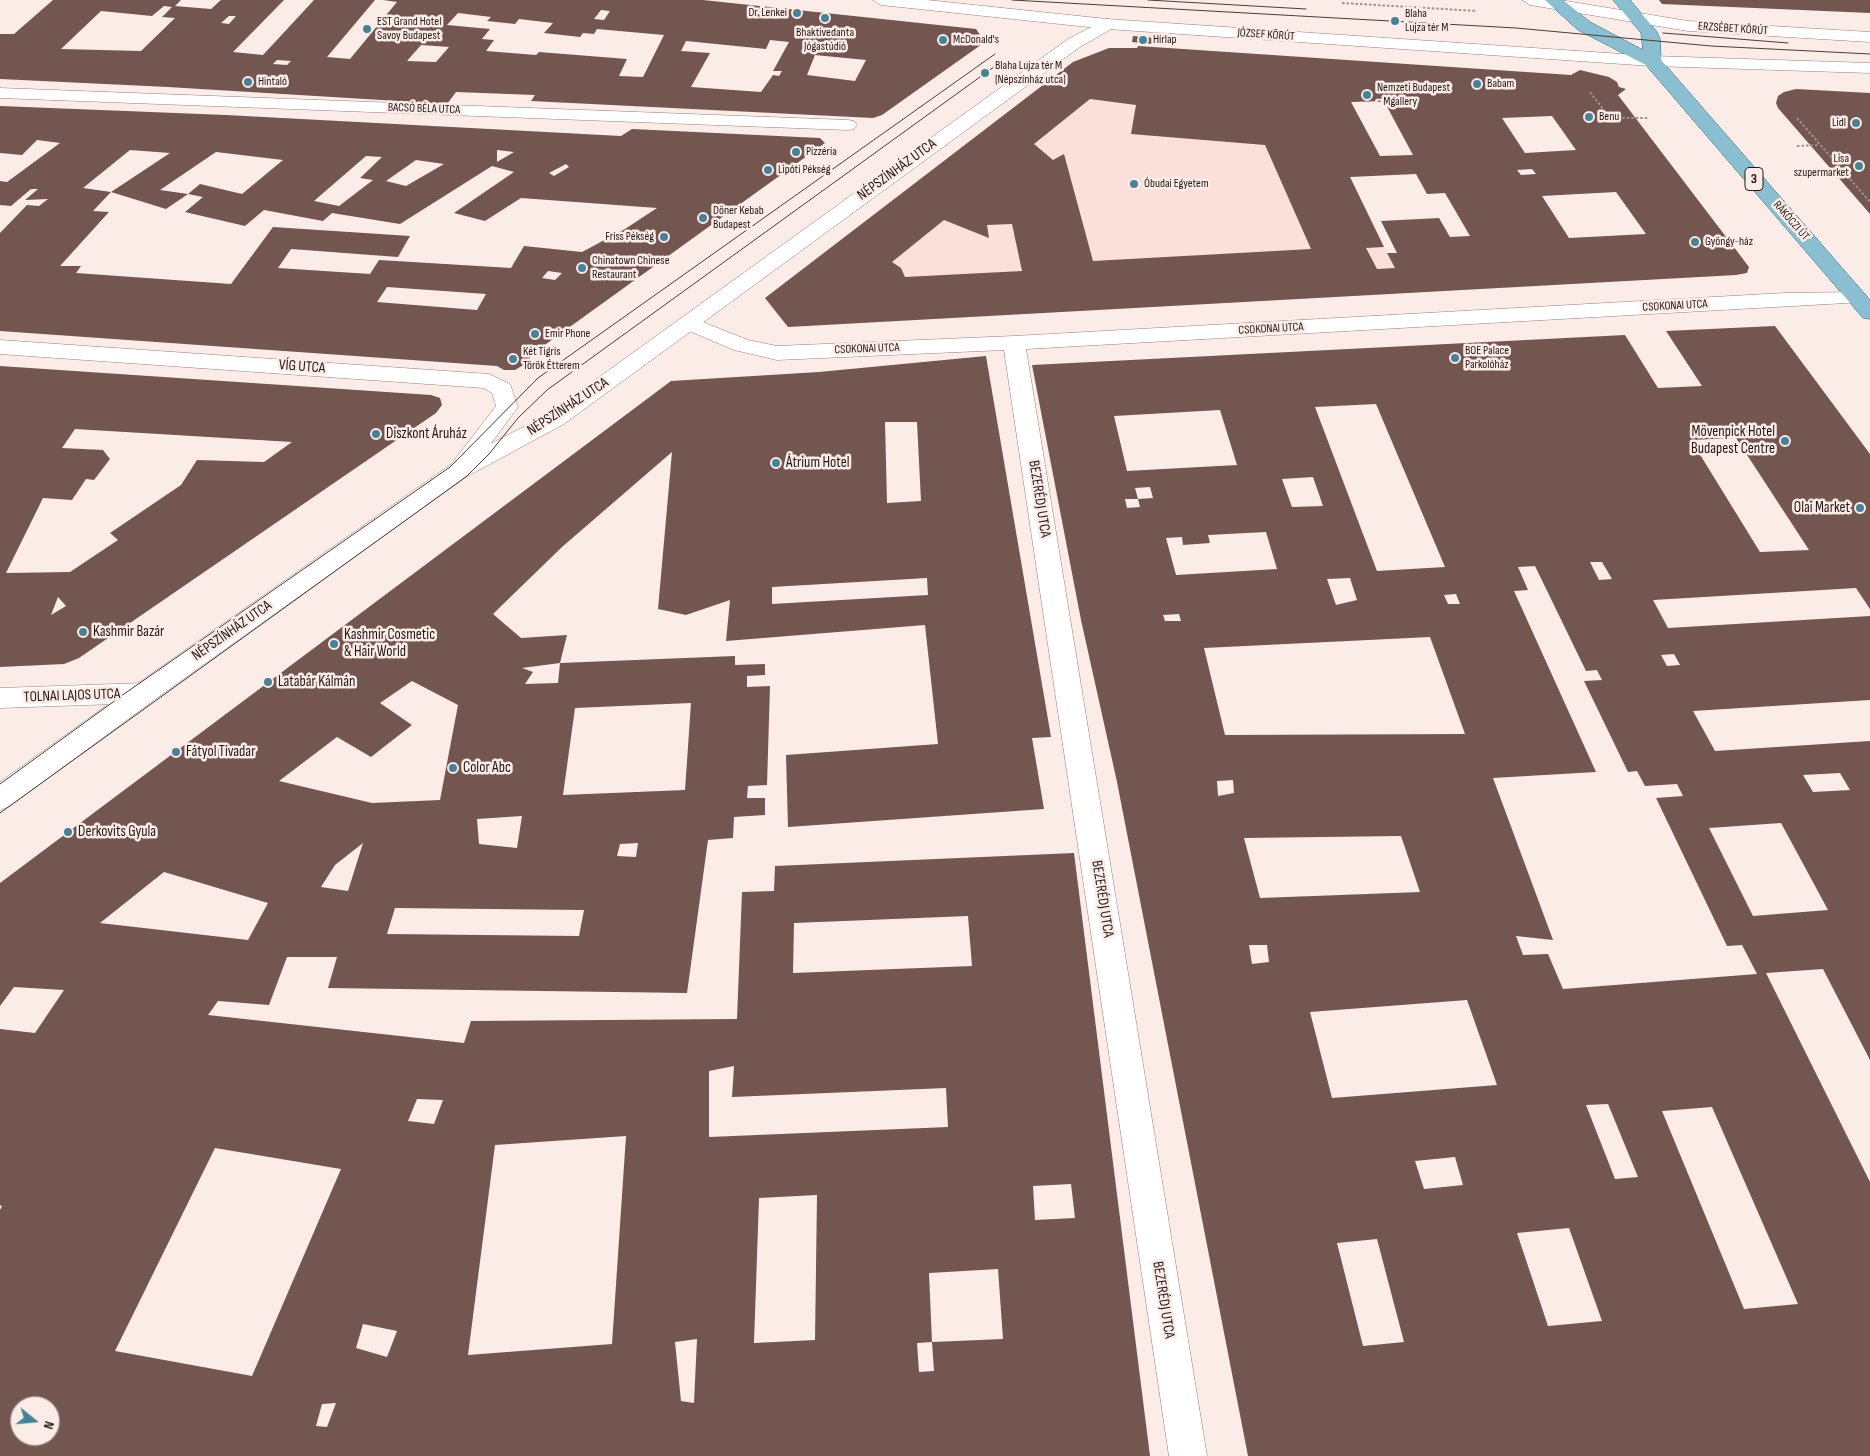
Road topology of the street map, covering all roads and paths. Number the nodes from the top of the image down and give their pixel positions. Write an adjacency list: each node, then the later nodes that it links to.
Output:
1 (881, 0): 8 (street, JÓZSEF KÖRÚT)
2 (1530, 0): 4 (street)
3 (1622, 0): 7 (main road)
4 (1554, 2): 7 (street, ERZSÉBET KÖRÚT); 10 (main road, RÁKÓCZI ÚT / 3)
5 (1335, 3): 6 (path)
6 (1477, 11)
7 (1638, 18): 9 (street, ERZSÉBET KÖRÚT); 10 (main road)
8 (1107, 24): 10 (street, JÓZSEF KÖRÚT); 21 (street, NÉPSZÍNHÁZ UTCA)
9 (1870, 37)
10 (1652, 61): 11 (street); 20 (main road, RÁKÓCZI ÚT / 3)
11 (1870, 68)
12 (0, 93): 16 (street, BACSÓ BÉLA UTCA)
13 (1600, 105): 14 (path)
14 (1650, 118)
15 (1796, 118): 17 (path)
16 (848, 125)
17 (1819, 144): 18 (path); 19 (path)
18 (1797, 146)
19 (1870, 202)
20 (1864, 305): 22 (street, CSOKONAI UTCA)
21 (690, 323): 22 (street, CSOKONAI UTCA); 24 (street, NÉPSZÍNHÁZ UTCA)
22 (1014, 343): 28 (street, BEZERÉDJ UTCA)
23 (0, 347): 24 (street, VÍG UTCA)
24 (458, 471): 25 (street, NÉPSZÍNHÁZ UTCA)
25 (144, 693): 26 (street, TOLNAI LAJOS UTCA); 27 (street, NÉPSZÍNHÁZ UTCA)
26 (0, 698)
27 (0, 798)
28 (1188, 1456)

